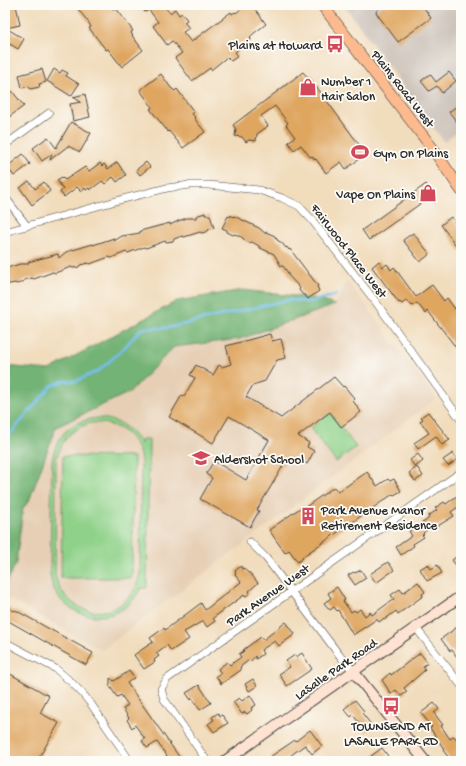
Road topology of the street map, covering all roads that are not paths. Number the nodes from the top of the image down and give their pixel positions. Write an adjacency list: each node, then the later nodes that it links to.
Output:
1 (326, 6): 4 (main road, Plains Road West)
2 (49, 113): 3 (street)
3 (5, 145)
4 (461, 190)
5 (5, 197): 6 (street)
6 (27, 226): 7 (street, Fairwood Place West); 8 (street, Fairwood Place West)
7 (5, 232)
8 (461, 420)
9 (461, 472): 11 (street, Park Avenue West)
10 (250, 542): 11 (street)
11 (291, 592): 15 (street); 18 (street, Park Avenue West)
12 (461, 596): 13 (main road, LaSalle Park Road)
13 (416, 628): 15 (main road, LaSalle Park Road); 16 (street)
14 (5, 642): 17 (street)
15 (353, 671): 19 (main road, LaSalle Park Road); 20 (main road)
16 (461, 685)
17 (130, 761)
18 (207, 761)
19 (225, 761)
20 (424, 761)

